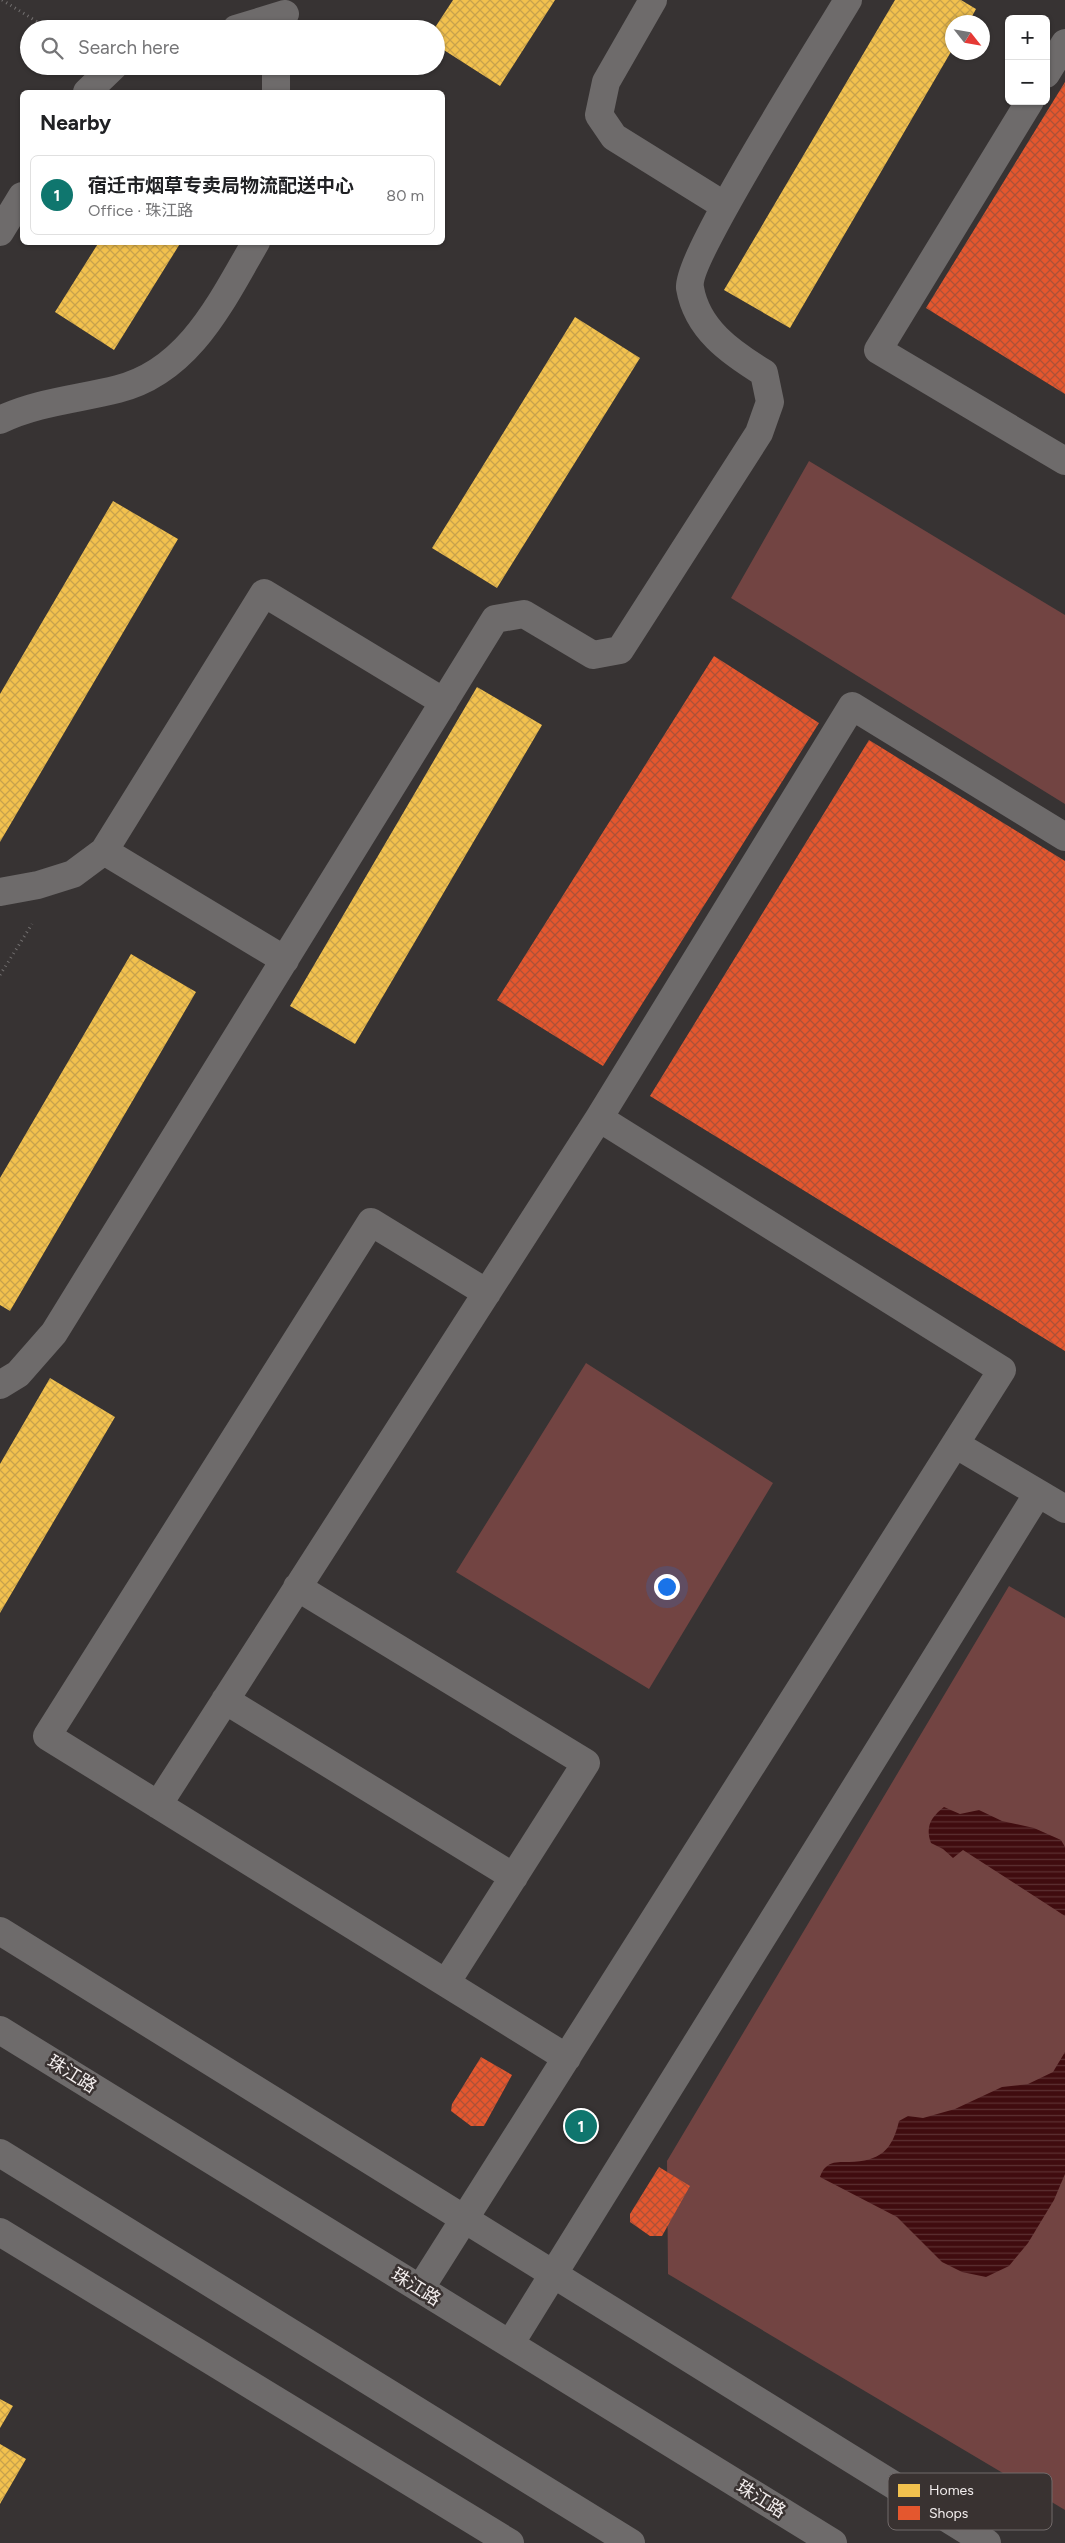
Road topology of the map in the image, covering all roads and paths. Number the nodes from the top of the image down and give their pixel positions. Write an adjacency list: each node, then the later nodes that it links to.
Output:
1 (2, 0): 5 (path)
2 (653, 0): 15 (street)
3 (848, 0): 15 (street)
4 (286, 14): 6 (street)
5 (35, 20)
6 (266, 20)
7 (1065, 44): 8 (street)
8 (1050, 68)
9 (105, 75): 11 (street)
10 (276, 75): 12 (street)
11 (89, 90)
12 (276, 90)
13 (1028, 105): 19 (street)
14 (20, 199): 16 (street)
15 (725, 206): 20 (street)
16 (0, 232)
17 (254, 245): 18 (street)
18 (0, 420)
19 (1065, 461)
20 (444, 702): 22 (street); 24 (street)
21 (1065, 837): 25 (street)
22 (104, 851): 23 (street); 24 (street)
23 (0, 892)
24 (285, 960): 27 (street)
25 (599, 1118): 26 (street); 28 (street)
26 (487, 1293): 31 (street); 33 (street)
27 (0, 1385)
28 (955, 1444): 29 (street); 38 (street)
29 (1038, 1494): 30 (street); 42 (street)
30 (1065, 1509)
31 (297, 1587): 32 (street); 34 (street)
32 (225, 1700): 33 (street); 34 (street)
33 (158, 1805): 36 (street)
34 (514, 1877): 36 (street)
35 (0, 1931): 40 (street)
36 (446, 1983): 38 (street)
37 (0, 2030): 43 (street, 珠江路)
38 (567, 2058): 40 (street)
39 (0, 2153): 48 (street)
40 (464, 2219): 42 (street); 43 (street)
41 (0, 2232): 47 (street)
42 (554, 2274): 44 (street); 45 (street)
43 (420, 2289): 44 (street, 珠江路)
44 (510, 2344): 49 (street, 珠江路)
45 (888, 2481)
46 (966, 2530): 50 (street)
47 (510, 2543)
48 (631, 2543)
49 (833, 2543)
50 (987, 2543)

